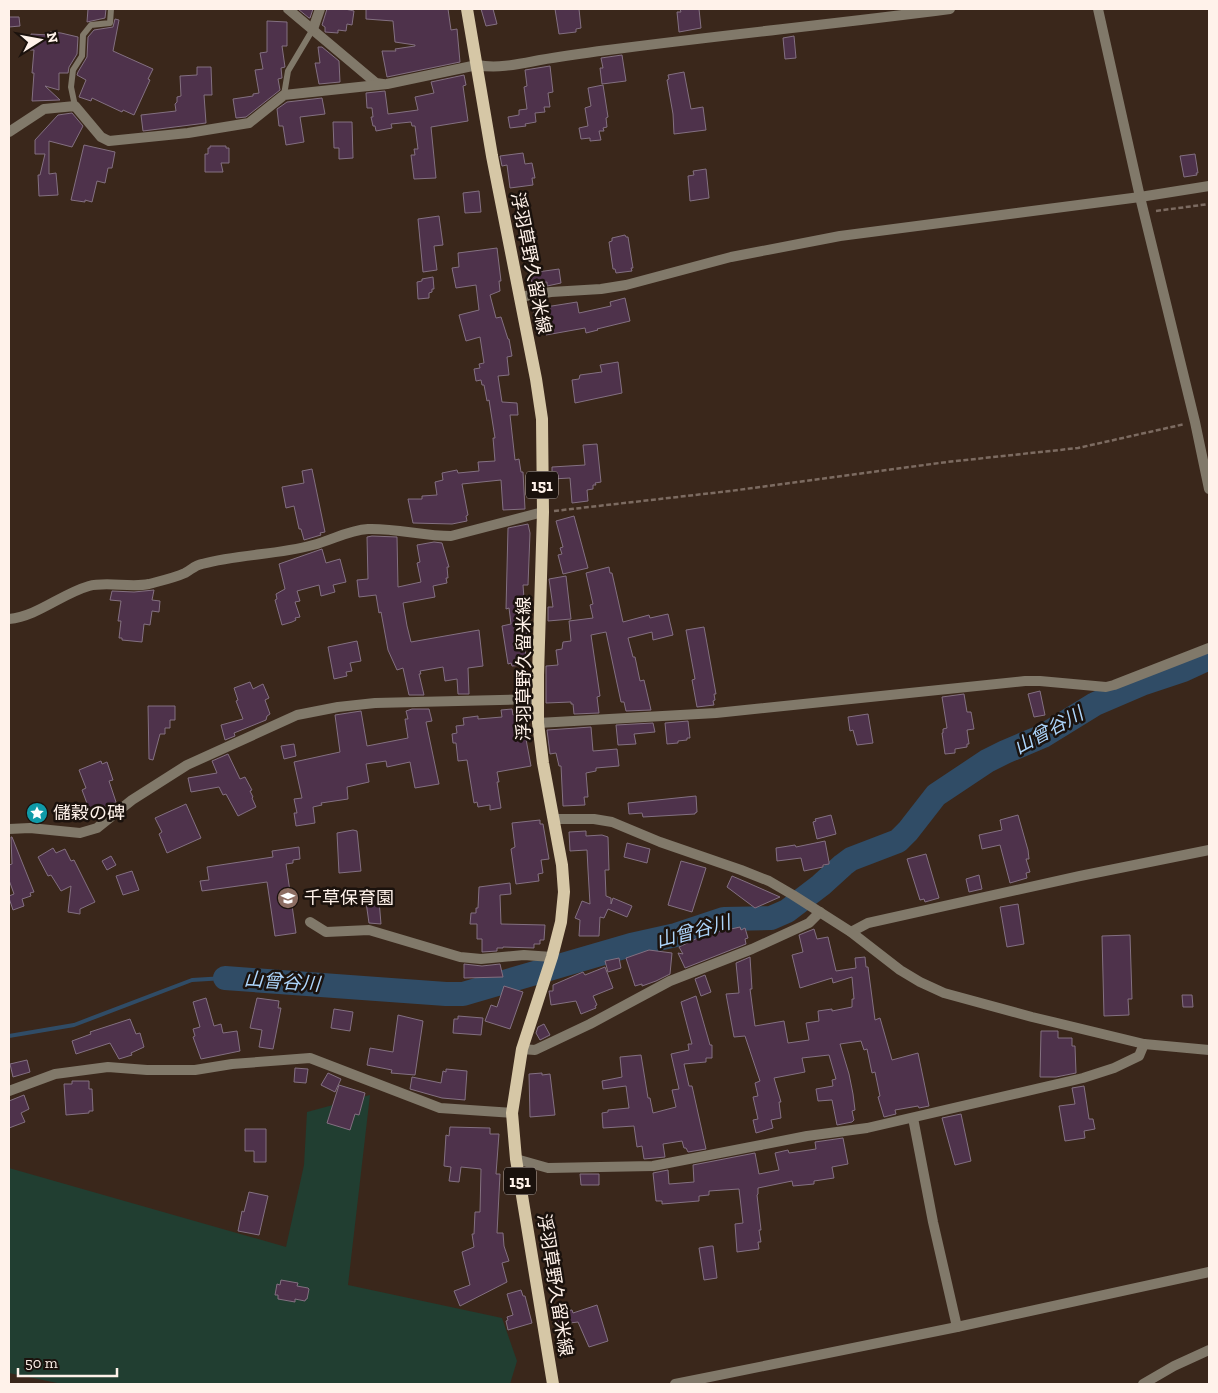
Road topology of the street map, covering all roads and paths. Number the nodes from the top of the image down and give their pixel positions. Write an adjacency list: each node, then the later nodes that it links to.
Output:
1 (111, 9): 11 (lane)
2 (288, 9): 7 (street)
3 (320, 9): 7 (street)
4 (467, 9): 8 (main road, 浮羽草野久留米線 / 151)
5 (950, 9): 8 (street)
6 (1098, 9): 14 (street)
7 (313, 29): 9 (street); 10 (lane)
8 (477, 65): 9 (street); 17 (main road, 浮羽草野久留米線 / 151)
9 (387, 84): 10 (street)
10 (284, 95): 11 (street)
11 (75, 106): 12 (street)
12 (9, 132)
13 (1209, 186): 14 (street)
14 (1140, 198): 16 (street); 17 (street)
15 (1209, 204): 16 (path)
16 (1144, 213): 18 (street)
17 (519, 298): 20 (main road, 浮羽草野久留米線 / 151)
18 (1195, 422): 19 (street); 20 (path)
19 (1209, 489)
20 (543, 512): 21 (street); 23 (main road, 浮羽草野久留米線 / 151)
21 (9, 619)
22 (1209, 648): 24 (street)
23 (538, 699): 24 (main road, 浮羽草野久留米線 / 151); 26 (street)
24 (538, 723): 25 (main road, 浮羽草野久留米線 / 151)
25 (554, 819): 28 (street); 31 (main road, 浮羽草野久留米線 / 151)
26 (9, 829)
27 (1209, 850): 30 (street)
28 (820, 912): 30 (street); 33 (street)
29 (310, 922): 31 (street)
30 (851, 932): 32 (street)
31 (551, 960): 33 (main road, 浮羽草野久留米線 / 151)
32 (1144, 1044): 34 (street); 37 (street)
33 (522, 1049): 36 (main road, 浮羽草野久留米線 / 151)
34 (1209, 1050)
35 (9, 1091): 36 (street)
36 (512, 1113): 38 (main road, 浮羽草野久留米線 / 151)
37 (913, 1118): 38 (street); 40 (street)
38 (516, 1159): 42 (main road, 浮羽草野久留米線 / 151)
39 (1209, 1272): 40 (street)
40 (958, 1327): 43 (street)
41 (1209, 1350): 44 (street)
42 (553, 1384)
43 (675, 1384)
44 (1143, 1384)

